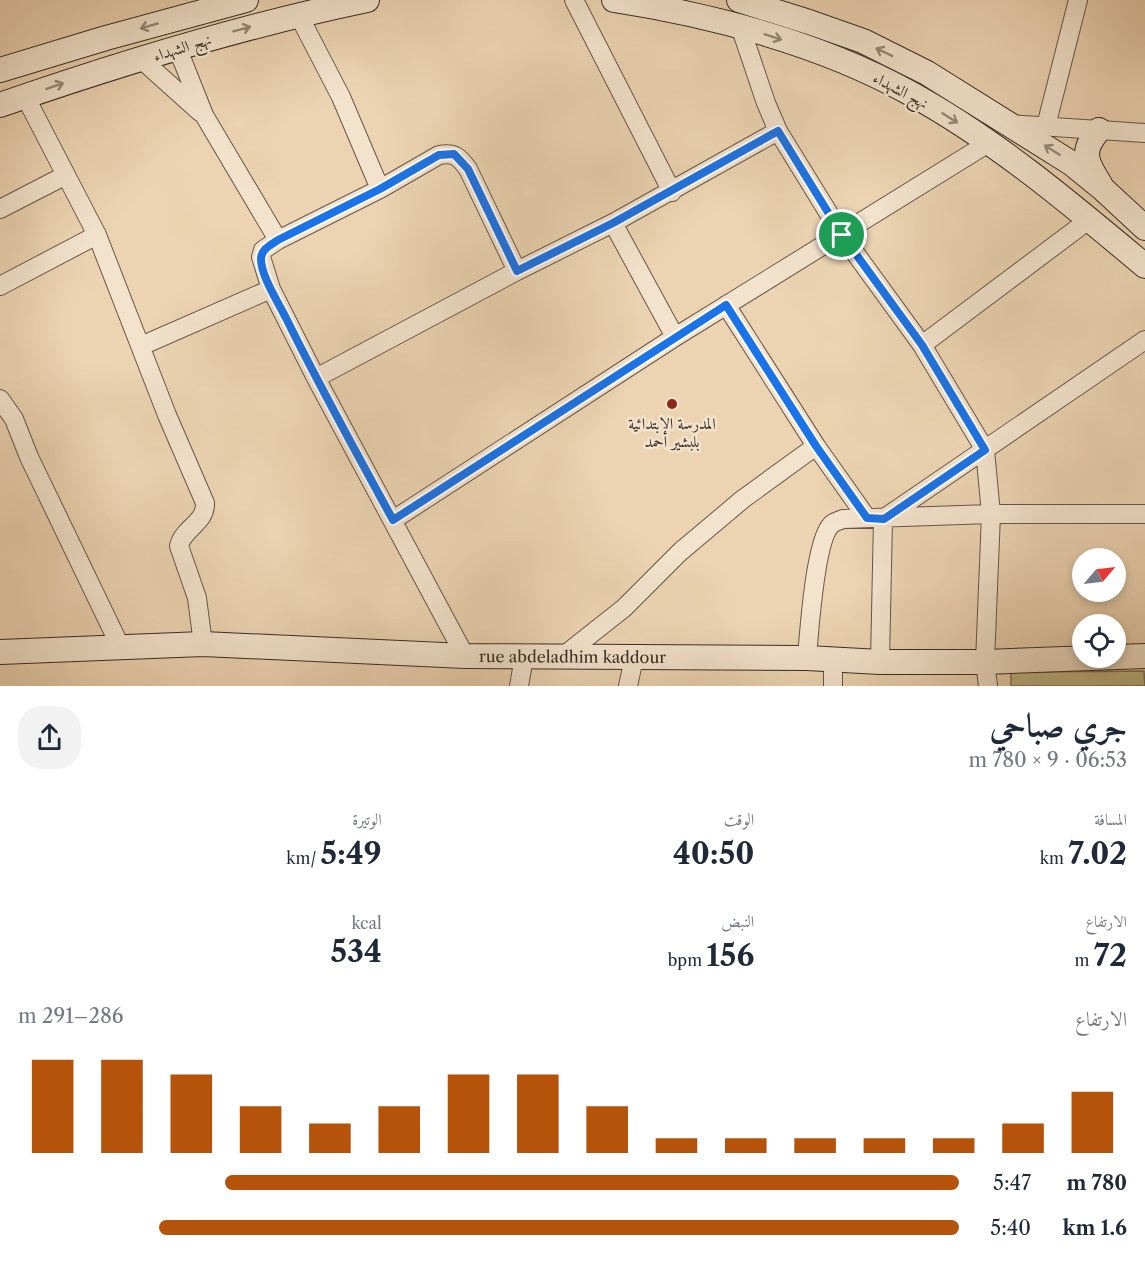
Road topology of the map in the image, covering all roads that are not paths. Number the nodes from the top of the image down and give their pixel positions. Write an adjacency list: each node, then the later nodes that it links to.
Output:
1 (246, 0): 11 (main road, نهج الشهداء, one-way to 11)
2 (367, 0): 7 (main road, نهج الشهداء)
3 (574, 0): 24 (street)
4 (614, 0): 8 (main road, نهج الشهداء)
5 (739, 0): 15 (main road, نهج الشهداء, one-way to 5)
6 (1078, 0): 16 (street)
7 (298, 14): 9 (main road, نهج الشهداء, one-way to 7); 22 (street)
8 (740, 26): 18 (street); 20 (main road, نهج الشهداء, one-way to 20)
9 (177, 47): 10 (main road, نهج الشهداء); 14 (street)
10 (141, 59): 12 (main road, نهج الشهداء, one-way to 10); 14 (street)
11 (0, 70)
12 (25, 96): 13 (main road, نهج الشهداء); 21 (street)
13 (0, 105)
14 (204, 115): 31 (street)
15 (1008, 123): 16 (street); 23 (main road, نهج الشهداء, one-way to 15)
16 (1046, 126): 17 (street)
17 (1099, 130): 19 (street); 23 (main road)
18 (778, 131): 24 (street); 30 (street)
19 (1145, 133)
20 (990, 142): 26 (main road, نهج الشهداء); 30 (street)
21 (66, 175): 25 (street); 29 (street)
22 (380, 189): 31 (street); 33 (street)
23 (1103, 189): 28 (main road, نهج الشهداء)
24 (672, 192): 27 (street)
25 (0, 209)
26 (1090, 219): 32 (main road, نهج الشهداء); 39 (street)
27 (613, 223): 33 (street); 37 (street)
28 (1145, 228)
29 (97, 235): 34 (street); 40 (street)
30 (842, 235): 36 (street); 39 (street)
31 (278, 240): 35 (street)
32 (1145, 266)
33 (517, 271): 41 (street)
34 (0, 286)
35 (271, 289): 40 (street); 41 (street)
36 (726, 305): 37 (street); 43 (street)
37 (675, 337): 48 (street)
38 (1145, 340): 44 (street)
39 (922, 345): 44 (street)
40 (141, 346): 49 (street)
41 (316, 378): 48 (street)
42 (0, 399): 50 (street)
43 (816, 446): 47 (street); 55 (street)
44 (985, 450): 45 (street); 47 (street)
45 (991, 514): 46 (street); 47 (street); 60 (street)
46 (1145, 514)
47 (875, 519): 57 (street); 59 (street)
48 (393, 520): 52 (street)
49 (203, 644): 50 (main road, rue abdeladhim kaddour); 52 (main road, rue abdeladhim kaddour)
50 (113, 648): 51 (main road, rue abdeladhim kaddour)
51 (0, 651)
52 (465, 656): 54 (main road, rue abdeladhim kaddour)
53 (1145, 656): 60 (main road, rue abdeladhim kaddour)
54 (524, 657): 55 (main road, rue abdeladhim kaddour); 61 (street)
55 (561, 657): 56 (main road, rue abdeladhim kaddour)
56 (634, 658): 57 (main road, rue abdeladhim kaddour); 62 (street)
57 (807, 658): 58 (main road, rue abdeladhim kaddour)
58 (833, 660): 59 (main road, rue abdeladhim kaddour); 63 (street)
59 (880, 662): 60 (main road, rue abdeladhim kaddour)
60 (985, 662): 64 (street)
61 (519, 686)
62 (628, 686)
63 (833, 686)
64 (988, 686)

